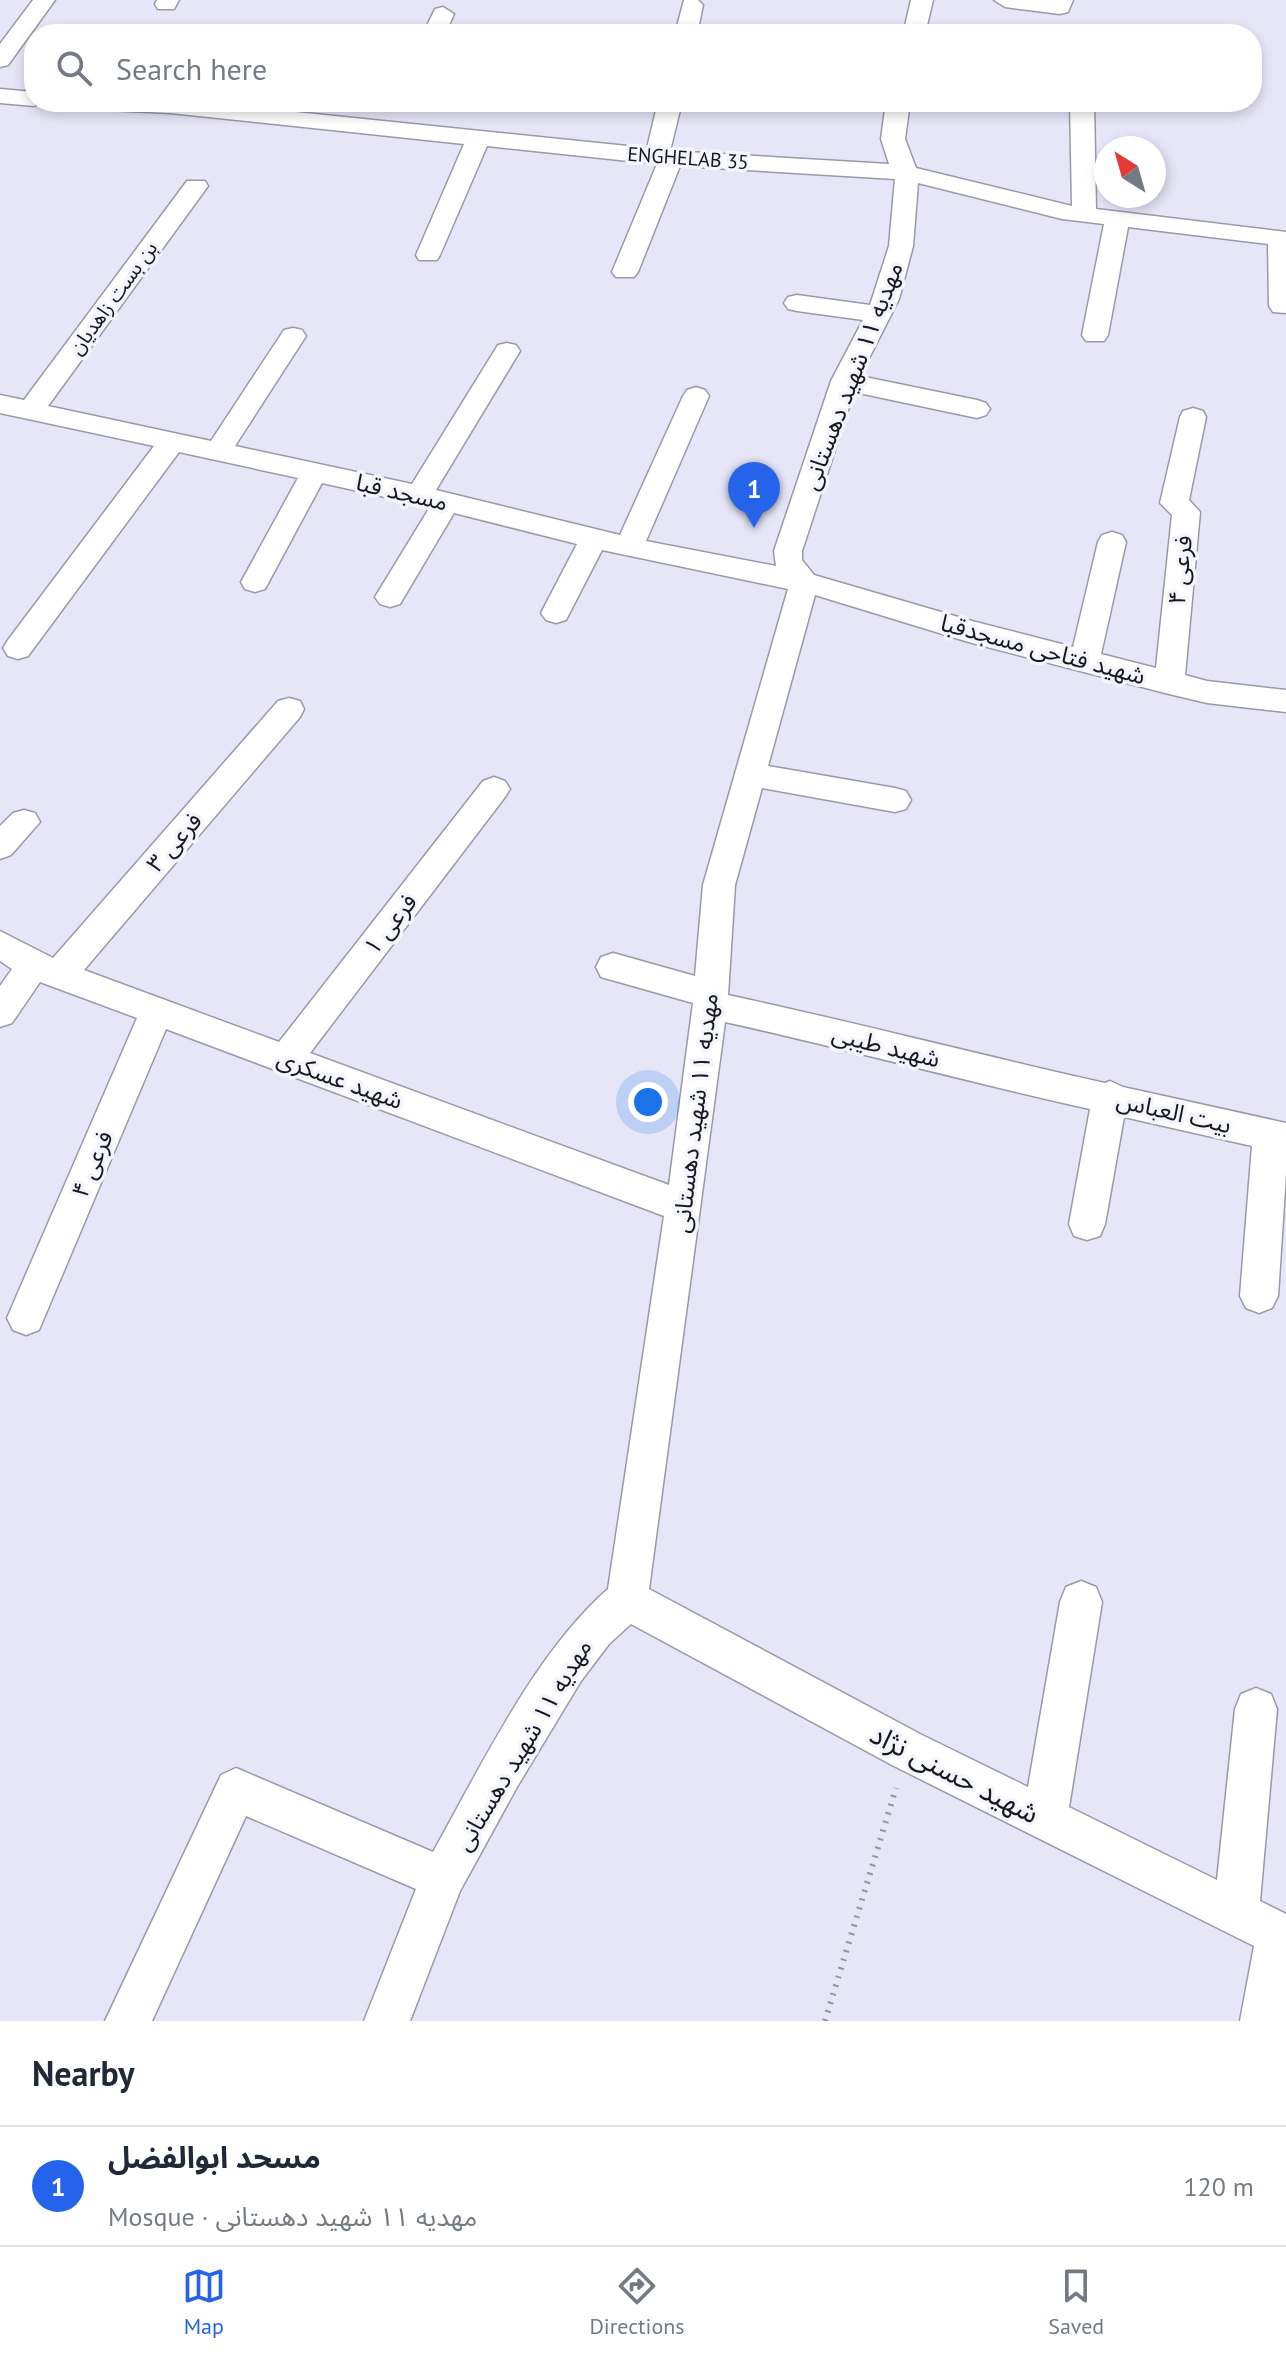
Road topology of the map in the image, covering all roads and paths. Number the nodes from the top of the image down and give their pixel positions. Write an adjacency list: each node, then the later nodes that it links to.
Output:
1 (44, 0): 6 (street)
2 (922, 0): 8 (street)
3 (1005, 0): 5 (street)
4 (692, 5): 7 (street)
5 (1060, 12)
6 (26, 24)
7 (688, 24)
8 (916, 24)
9 (24, 27): 10 (street)
10 (0, 60)
11 (0, 96): 12 (street)
12 (24, 98)
13 (237, 112): 18 (street, ENGHELAB 35)
14 (403, 112): 18 (street)
15 (669, 112): 20 (street)
16 (897, 112): 21 (street)
17 (1082, 112): 23 (street)
18 (395, 131): 19 (street, ENGHELAB 35)
19 (478, 139): 20 (street, ENGHELAB 35); 26 (street)
20 (664, 157): 21 (street, ENGHELAB 35); 27 (street)
21 (907, 173): 23 (street, ENGHELAB 35); 30 (street, مهدیه ۱۱ شهید دهستانی)
22 (196, 186): 38 (street, بن بست زاهدیان)
23 (1084, 215): 24 (street, ENGHELAB 35)
24 (1117, 219): 25 (street, ENGHELAB 35); 31 (street)
25 (1283, 238): 29 (street)
26 (428, 255)
27 (625, 272)
28 (797, 303): 30 (street)
29 (1282, 306)
30 (880, 314): 34 (street, مهدیه ۱۱ شهید دهستانی)
31 (1095, 335)
32 (293, 336): 41 (street)
33 (507, 351): 43 (street)
34 (844, 381): 37 (street); 49 (street, مهدیه ۱۱ شهید دهستانی)
35 (696, 396): 47 (street)
36 (0, 404): 38 (street, مسجد قبا)
37 (977, 409)
38 (30, 411): 40 (street, مسجد قبا)
39 (1193, 417): 54 (street, فرعی ۴)
40 (172, 442): 41 (street, مسجد قبا); 52 (street)
41 (218, 451): 42 (street, مسجد قبا)
42 (314, 473): 43 (street, مسجد قبا); 48 (street)
43 (419, 495): 44 (street, مسجد قبا)
44 (447, 502): 45 (street, مسجد قبا); 50 (street)
45 (594, 539): 47 (street, مسجد قبا); 51 (street)
46 (1112, 542): 53 (street)
47 (629, 547): 49 (street, مسجد قبا)
48 (255, 582)
49 (804, 582): 53 (street, شهید فتاحی مسجدقبا); 57 (street, مهدیه ۱۱ شهید دهستانی)
50 (390, 597)
51 (556, 613)
52 (18, 648)
53 (1084, 662): 54 (street, شهید فتاحی مسجدقبا)
54 (1169, 683): 55 (street, شهید فتاحی مسجدقبا)
55 (1286, 701)
56 (289, 709): 64 (street, فرعی ۳)
57 (749, 774): 59 (street); 65 (street, مهدیه ۱۱ شهید دهستانی)
58 (494, 789): 68 (street, فرعی ۱)
59 (895, 800)
60 (24, 822): 61 (street)
61 (0, 846)
62 (0, 944): 64 (street, شهید عسکری)
63 (613, 967): 65 (street, شهید طیبی)
64 (46, 970): 66 (street, شهید عسکری); 67 (street, فرعی ۳)
65 (710, 1000): 69 (street, شهید طیبی); 72 (street, مهدیه ۱۱ شهید دهستانی)
66 (157, 1010): 68 (street, شهید عسکری); 75 (street, فرعی ۴)
67 (0, 1013)
68 (286, 1059): 72 (street, شهید عسکری)
69 (1061, 1087): 70 (street, بیت العباس)
70 (1110, 1096): 71 (street, بیت العباس); 73 (street)
71 (1278, 1136): 74 (street)
72 (684, 1207): 76 (street, مهدیه ۱۱ شهید دهستانی)
73 (1087, 1224)
74 (1259, 1296)
75 (26, 1318)
76 (627, 1600): 79 (street, شهید حسنی نژاد); 81 (street, مهدیه ۱۱ شهید دهستانی)
77 (1081, 1602): 80 (street)
78 (1256, 1709): 82 (street)
79 (907, 1750): 80 (street, شهید حسنی نژاد); 86 (path)
80 (1045, 1818): 82 (street, شهید حسنی نژاد)
81 (443, 1878): 84 (street); 85 (street, مهدیه ۱۱ شهید دهستانی)
82 (1236, 1914): 83 (street, شهید حسنی نژاد)
83 (1282, 1937): 87 (street)
84 (128, 2021)
85 (387, 2021)
86 (825, 2021)
87 (1263, 2021)

